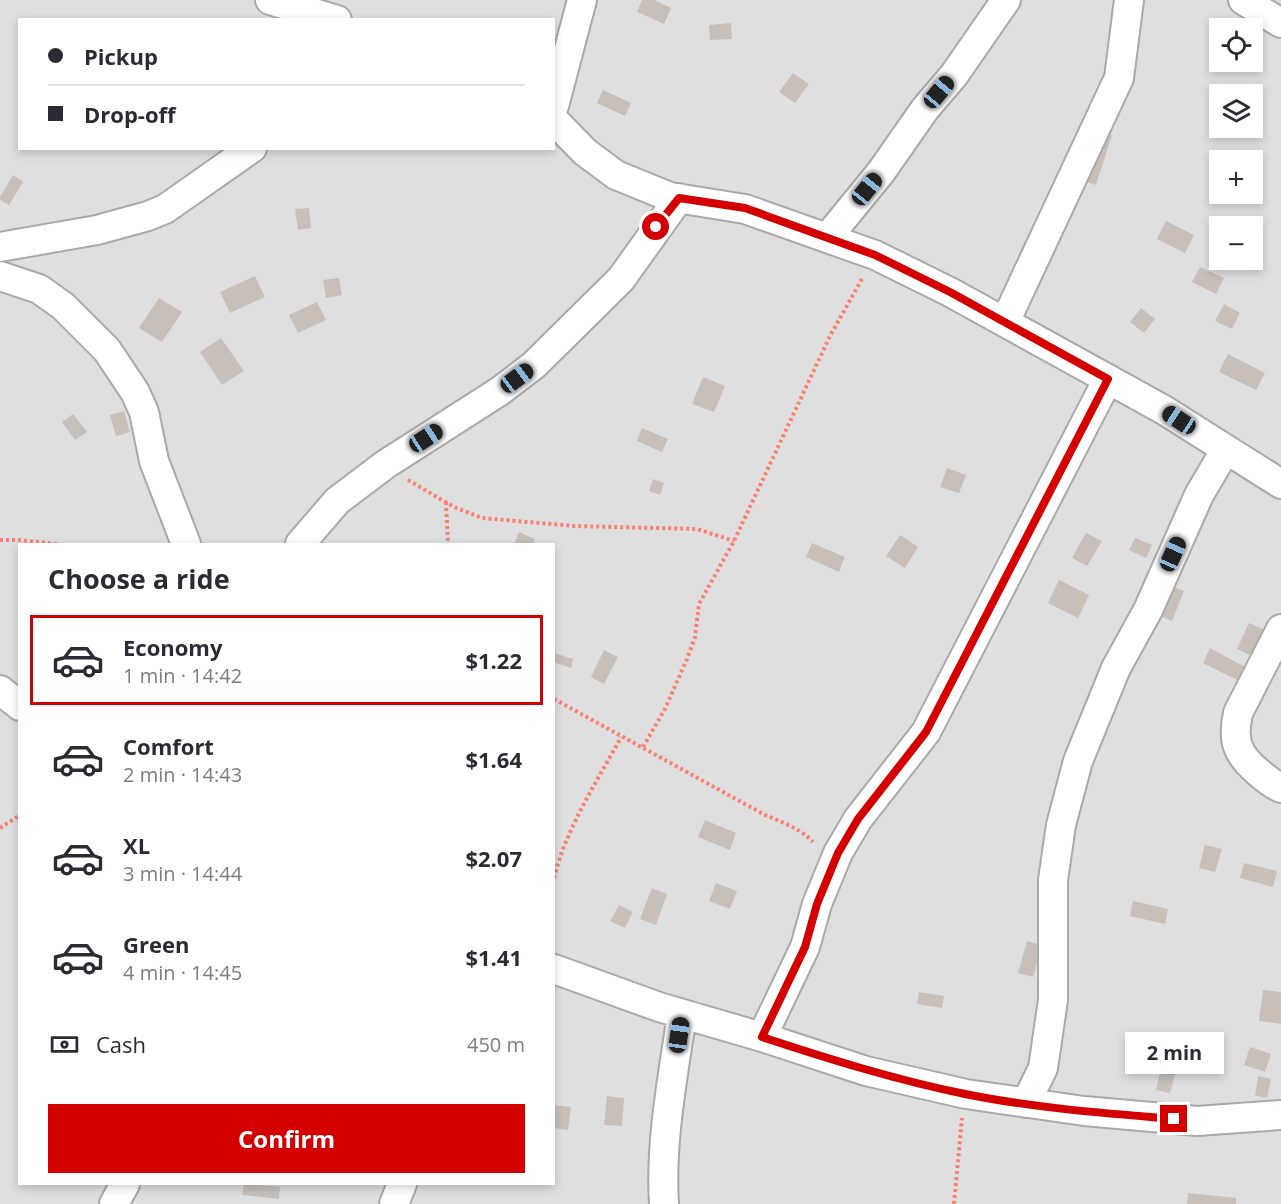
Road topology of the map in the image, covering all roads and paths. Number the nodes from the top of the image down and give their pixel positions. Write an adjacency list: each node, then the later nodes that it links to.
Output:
1 (270, 0): 6 (street)
2 (582, 0): 8 (street)
3 (1006, 0): 12 (street)
4 (1130, 0): 16 (street)
5 (1244, 0): 7 (street)
6 (330, 18)
7 (1281, 22)
8 (555, 102)
9 (555, 121): 11 (street)
10 (249, 150): 13 (street)
11 (679, 198): 12 (street); 19 (street)
12 (827, 238): 14 (street)
13 (0, 247)
14 (875, 255): 16 (street); 23 (path)
15 (2, 280): 25 (street)
16 (1005, 322): 17 (street)
17 (1108, 379): 18 (street); 41 (street)
18 (1226, 449): 20 (street); 43 (street)
19 (386, 464): 21 (path); 26 (street)
20 (1281, 484)
21 (446, 502): 23 (path); 27 (path)
22 (0, 540): 24 (path)
23 (734, 541): 33 (path)
24 (47, 543)
25 (186, 543)
26 (301, 543)
27 (448, 543)
28 (1281, 629): 34 (street)
29 (0, 690): 31 (street)
30 (555, 700): 32 (path)
31 (18, 704)
32 (621, 736): 33 (path); 38 (path)
33 (643, 747): 37 (path)
34 (1281, 788)
35 (18, 816): 36 (path)
36 (0, 828)
37 (817, 847)
38 (555, 874)
39 (555, 969): 40 (street)
40 (682, 1014): 41 (street); 49 (street)
41 (762, 1037): 42 (street)
42 (966, 1094): 43 (street); 50 (path)
43 (1026, 1103): 44 (street)
44 (1281, 1115)
45 (124, 1185): 47 (street)
46 (402, 1185): 48 (street)
47 (114, 1204)
48 (394, 1204)
49 (664, 1204)
50 (954, 1204)

